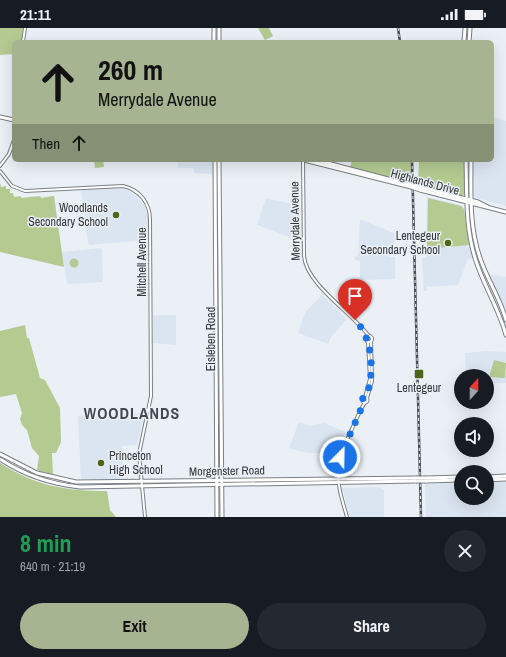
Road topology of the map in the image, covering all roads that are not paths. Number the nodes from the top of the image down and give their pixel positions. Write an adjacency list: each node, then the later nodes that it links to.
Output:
1 (25, 28): 6 (street)
2 (214, 28): 7 (main road)
3 (219, 28): 8 (main road)
4 (465, 28): 9 (main road)
5 (470, 28): 10 (main road)
6 (24, 40)
7 (214, 40)
8 (219, 40)
9 (464, 40)
10 (468, 40)
11 (0, 117): 12 (main road)
12 (12, 120)
13 (12, 146): 21 (street)
14 (215, 162): 40 (main road, Eisleben Road)
15 (220, 162): 41 (main road, Eisleben Road)
16 (303, 162): 28 (street, Merrydale Avenue)
17 (311, 162): 23 (main road, Highlands Drive)
18 (323, 162): 23 (main road, Highlands Drive)
19 (466, 162): 24 (main road)
20 (471, 162): 25 (main road)
21 (0, 166)
22 (0, 171): 43 (street, Mitchell Avenue)
23 (411, 186): 24 (main road, Highlands Drive, bridge)
24 (467, 201): 25 (main road, Highlands Drive); 29 (main road)
25 (472, 202): 26 (main road, Highlands Drive); 27 (main road)
26 (506, 212)
27 (506, 320)
28 (364, 329): 30 (street, Merrydale Avenue); 31 (street)
29 (506, 335)
30 (369, 336): 31 (street); 32 (street, Merrydale Avenue)
31 (366, 338): 32 (street)
32 (370, 341): 42 (street)
33 (0, 454): 43 (main road, Morgenster Road)
34 (0, 459): 46 (main road, Morgenster Road)
35 (506, 476): 36 (main road)
36 (494, 477)
37 (494, 478): 39 (main road)
38 (454, 479): 42 (main road, Morgenster Road, bridge)
39 (506, 479)
40 (216, 480): 41 (main road, Morgenster Road); 43 (main road, Morgenster Road); 44 (main road, Eisleben Road)
41 (221, 480): 42 (main road, Morgenster Road); 45 (main road, Eisleben Road)
42 (337, 481): 45 (main road, Morgenster Road); 50 (street)
43 (141, 482): 46 (street, Mitchell Avenue)
44 (216, 485): 45 (main road, Morgenster Road); 46 (main road, Morgenster Road); 48 (main road, Eisleben Road)
45 (221, 485): 49 (main road, Eisleben Road)
46 (142, 486): 47 (street, Mitchell Avenue)
47 (145, 517)
48 (217, 517)
49 (222, 517)
50 (347, 517)

